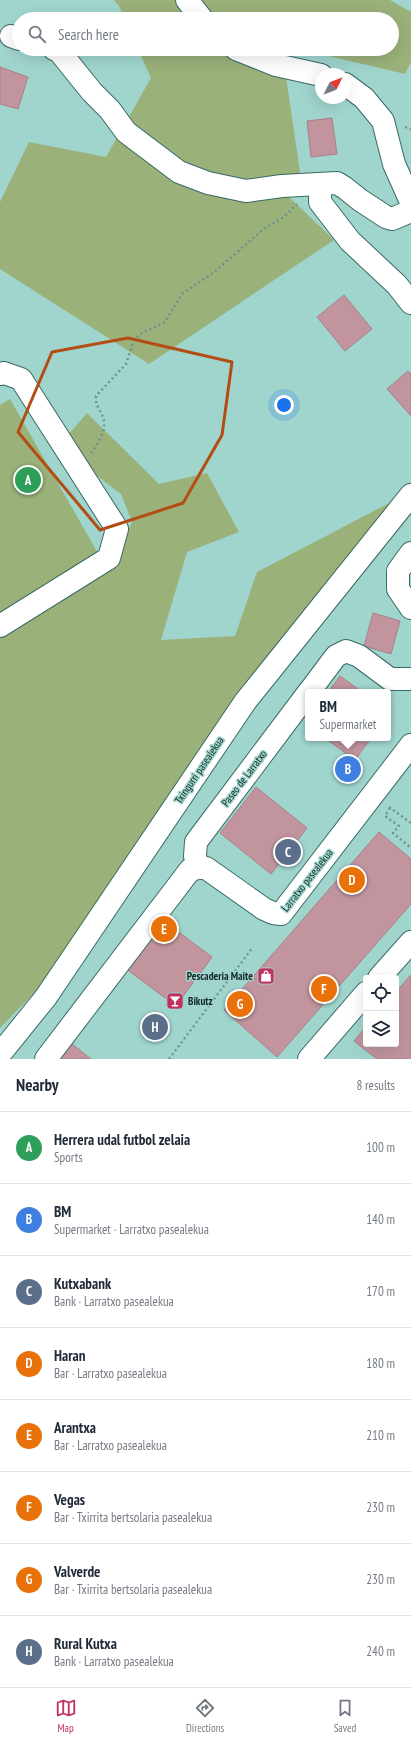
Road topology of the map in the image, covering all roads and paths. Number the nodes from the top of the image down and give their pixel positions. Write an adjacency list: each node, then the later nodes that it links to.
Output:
1 (187, 0): 2 (street)
2 (196, 12)
3 (63, 56): 9 (street)
4 (254, 56): 5 (street)
5 (315, 74)
6 (351, 88): 7 (street)
7 (385, 128): 8 (street); 10 (street)
8 (411, 178)
9 (320, 193): 11 (street); 12 (street); 14 (path)
10 (411, 202)
11 (411, 211)
12 (411, 303)
13 (0, 374): 14 (street)
14 (84, 478): 18 (street)
15 (411, 495): 32 (street, Txingurri pasealekua)
16 (411, 553): 17 (street)
17 (411, 608)
18 (0, 626)
19 (411, 679): 20 (street, Paseo de Larratxo)
20 (310, 689)
21 (305, 696): 27 (street, Paseo de Larratxo)
22 (411, 745): 23 (street, Larratxo pasealekua)
23 (378, 788): 24 (path); 27 (street, Larratxo pasealekua)
24 (390, 808): 25 (path); 26 (path)
25 (411, 823)
26 (411, 848)
27 (198, 868): 33 (street)
28 (411, 942): 30 (street)
29 (254, 947): 34 (path)
30 (382, 975)
31 (363, 996): 35 (street)
32 (0, 1054)
33 (46, 1059)
34 (169, 1059)
35 (309, 1059)

